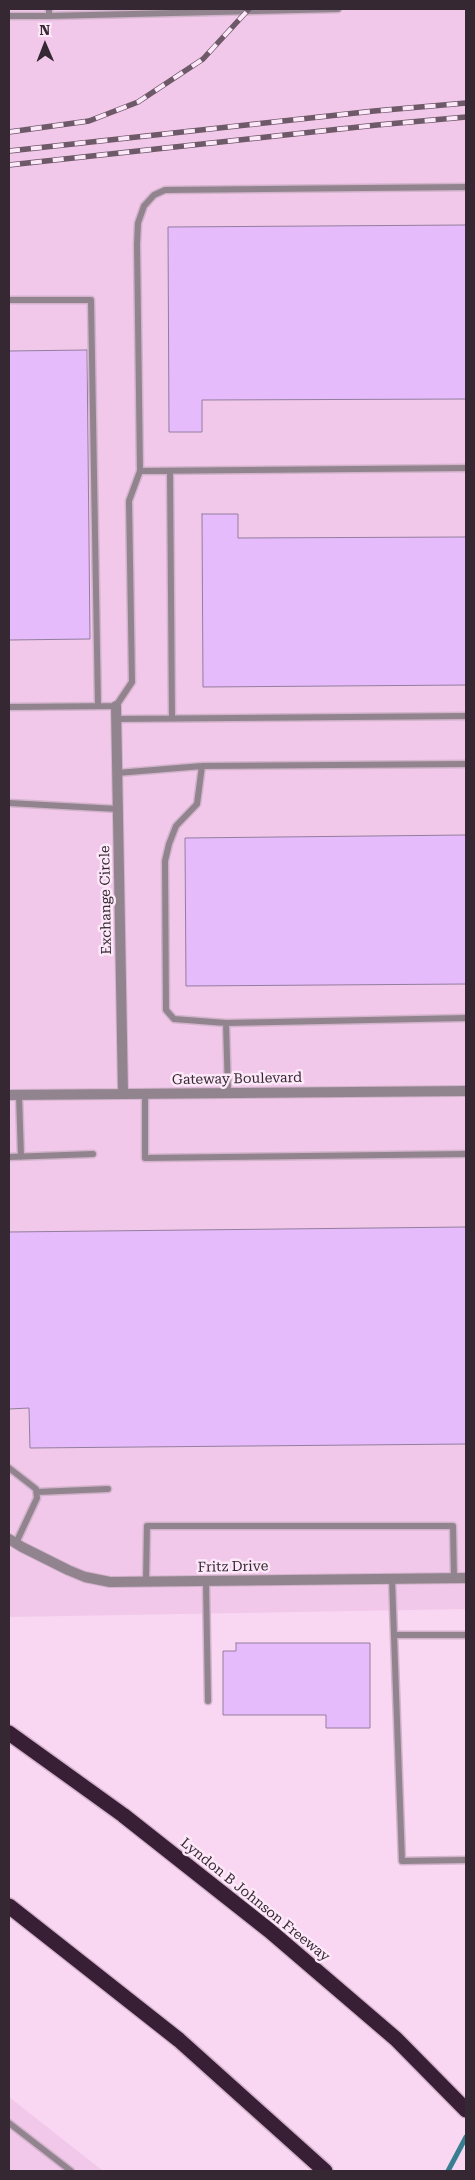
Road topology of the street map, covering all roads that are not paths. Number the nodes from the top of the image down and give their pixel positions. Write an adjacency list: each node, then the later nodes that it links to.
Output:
1 (338, 9): 2 (lane)
2 (187, 11): 3 (lane)
3 (49, 12): 4 (lane)
4 (9, 16)
5 (466, 187): 8 (lane)
6 (9, 300): 10 (lane)
7 (466, 468): 9 (lane)
8 (140, 471): 9 (lane); 11 (lane)
9 (170, 471): 14 (lane)
10 (98, 706): 11 (lane); 12 (lane)
11 (116, 706): 15 (street, Exchange Circle)
12 (9, 707)
13 (466, 716): 14 (lane)
14 (172, 718): 15 (lane)
15 (116, 719): 18 (street, Exchange Circle)
16 (466, 764): 17 (lane)
17 (202, 766): 18 (lane); 22 (lane)
18 (117, 773): 20 (street, Exchange Circle)
19 (9, 803): 20 (lane)
20 (118, 809): 25 (street, Exchange Circle)
21 (466, 1018): 22 (lane)
22 (226, 1023): 24 (lane)
23 (466, 1091): 24 (street, Gateway Boulevard)
24 (228, 1093): 26 (street, Gateway Boulevard)
25 (123, 1094): 26 (street, Gateway Boulevard); 27 (street, Gateway Boulevard)
26 (145, 1094): 29 (lane)
27 (14, 1095): 30 (lane)
28 (93, 1154): 30 (lane)
29 (466, 1154)
30 (21, 1156): 31 (lane)
31 (9, 1157)
32 (9, 1468): 34 (lane)
33 (108, 1489): 34 (lane)
34 (36, 1492): 35 (lane)
35 (12, 1541): 39 (street, Fritz Drive)
36 (454, 1578): 37 (street, Fritz Drive); 38 (street, Fritz Drive); 39 (lane)
37 (466, 1578)
38 (392, 1579): 40 (street, Fritz Drive); 41 (lane)
39 (146, 1581): 40 (street, Fritz Drive)
40 (206, 1581): 43 (lane)
41 (395, 1635): 42 (lane); 45 (lane)
42 (466, 1635)
43 (208, 1701)
44 (9, 1732): 47 (highway, Lyndon B Johnson Freeway)
45 (466, 1860)
46 (9, 1906): 50 (highway)
47 (466, 2110)
48 (9, 2123): 49 (lane)
49 (71, 2171)
50 (325, 2171)

